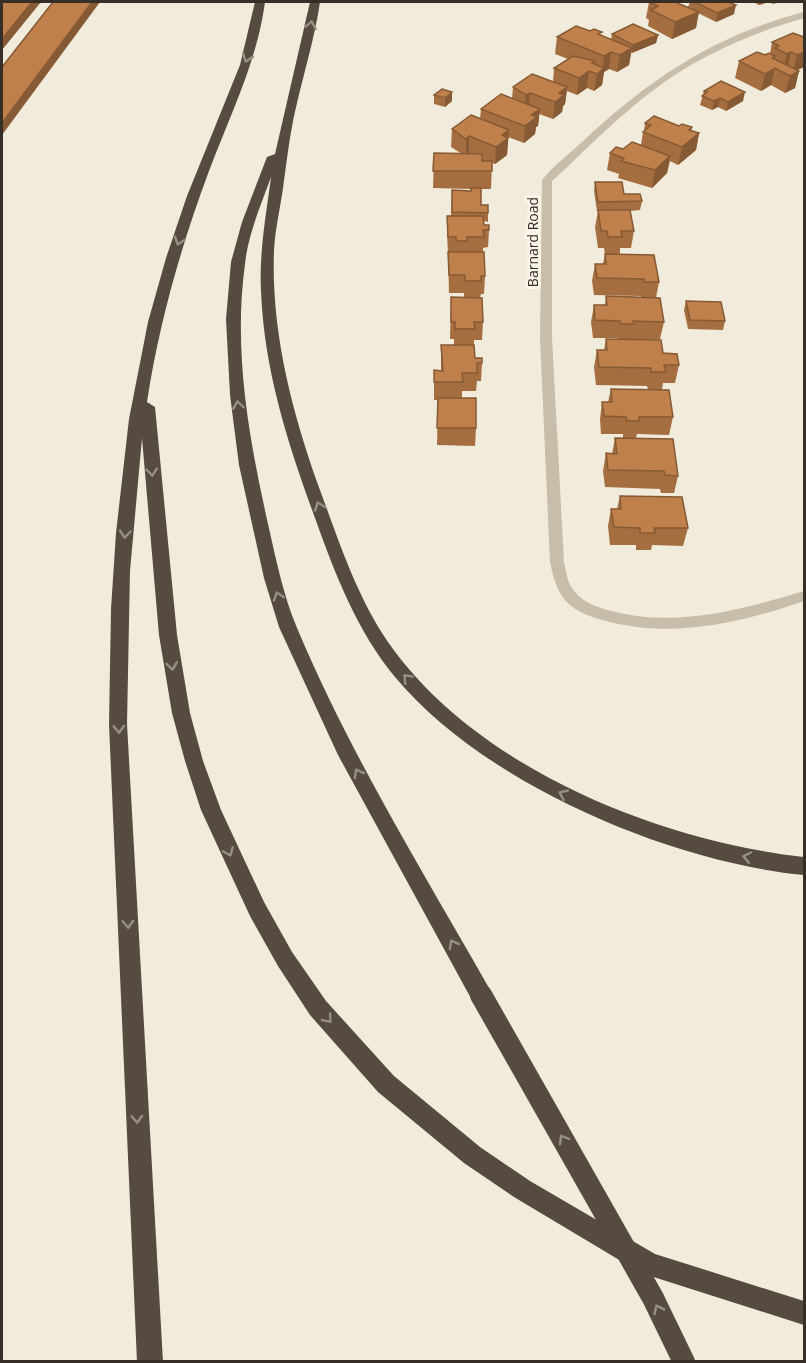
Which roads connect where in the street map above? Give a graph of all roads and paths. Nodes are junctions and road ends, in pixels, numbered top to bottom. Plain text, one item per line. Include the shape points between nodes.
1 (260, 2) edge
2 (315, 2) edge
3 (804, 15) edge
4 (286, 122) junction
5 (145, 372) junction
6 (804, 596) edge
7 (804, 866) edge
8 (804, 1312) edge
9 (150, 1362) edge
10 (684, 1362) edge

1 -> 5 highway via 250,52 173,257
4 -> 2 highway
3 - 6 street, Barnard Road via 758,30 673,72 547,180 546,338 557,562 561,581 571,597 582,606 624,622 668,623 714,620 767,610
7 -> 4 highway via 696,844 602,812 557,791 472,739 434,707 383,647 348,584 292,434 274,359 268,324 267,258
10 -> 4 highway, bridge via 653,1298 347,755 288,627 272,578 241,426 233,319 238,262 248,222
5 -> 8 highway via 164,598 173,674 184,723 233,861 256,909 318,1008 379,1076 418,1112 522,1189 650,1264
5 -> 9 highway via 123,553 118,726

